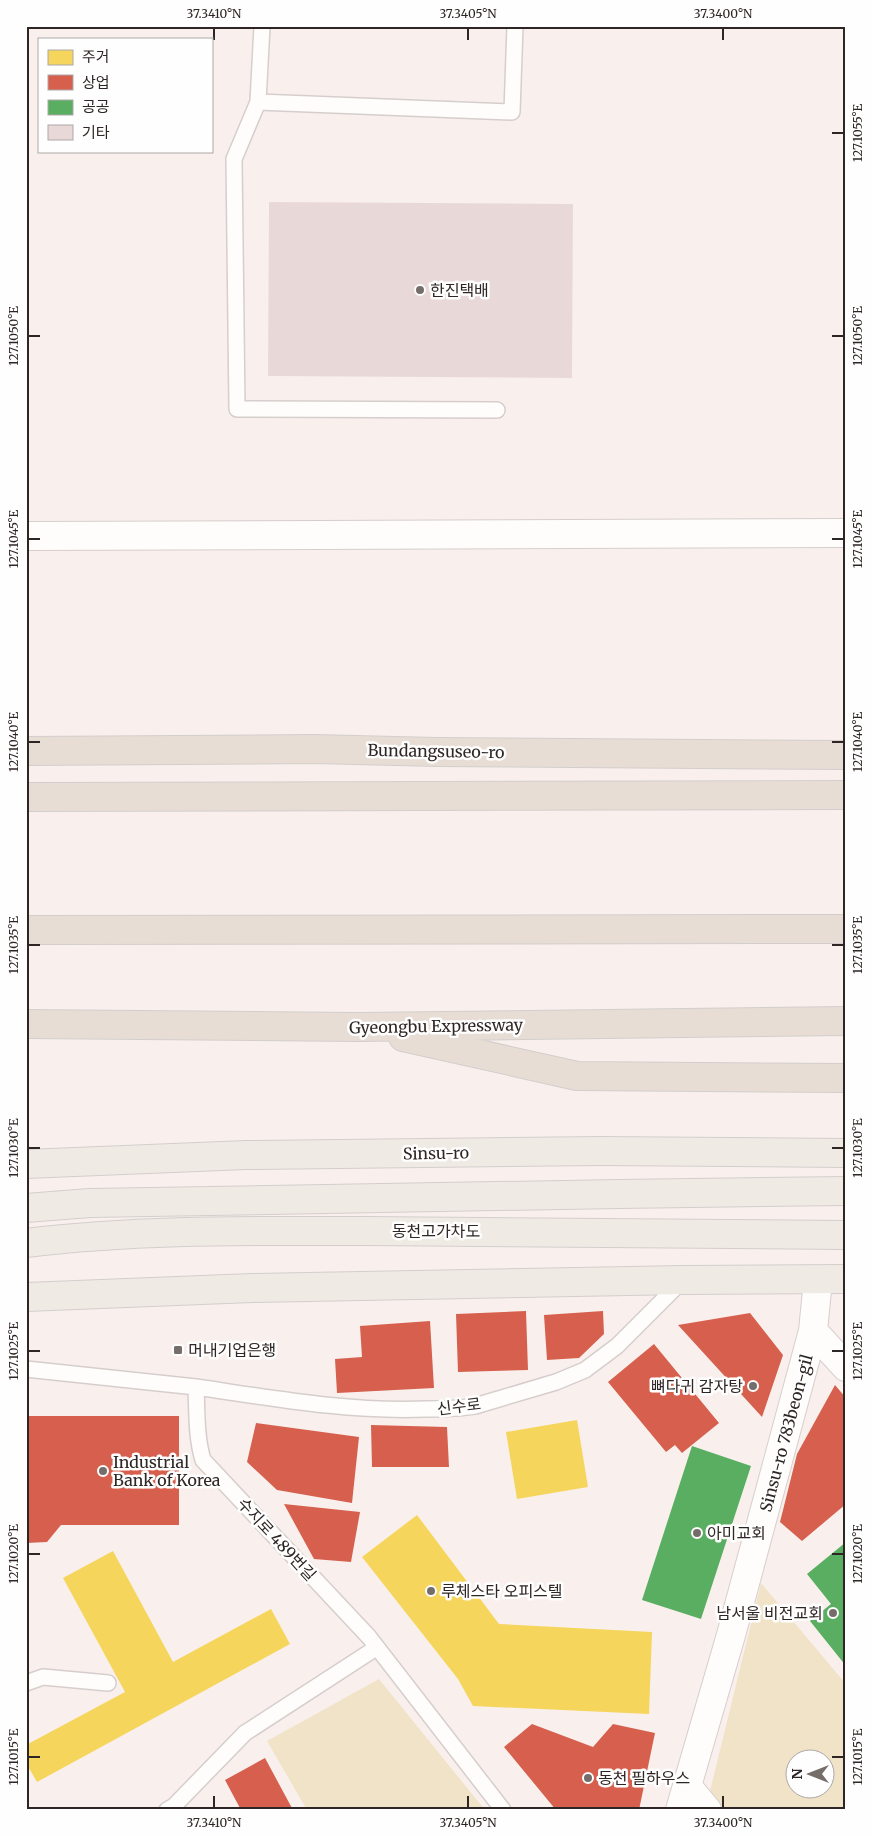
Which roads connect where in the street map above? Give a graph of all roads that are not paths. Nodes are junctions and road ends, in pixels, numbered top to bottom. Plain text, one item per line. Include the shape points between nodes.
1 (262, 26) edge
2 (516, 26) edge
3 (258, 102) junction
4 (497, 410) dead end
5 (846, 533) edge
6 (26, 536) edge
7 (26, 752) edge
8 (846, 755) edge
9 (846, 795) edge
10 (26, 797) edge
11 (846, 929) edge
12 (26, 930) edge
13 (846, 1021) edge
14 (26, 1024) edge
15 (358, 1027) junction
16 (846, 1078) edge
17 (846, 1153) edge
18 (26, 1164) edge
19 (846, 1191) edge
20 (26, 1208) edge
21 (846, 1235) edge
22 (26, 1243) edge
23 (846, 1279) edge
24 (683, 1280) junction
25 (818, 1280) junction
26 (26, 1297) edge
27 (813, 1331) junction
28 (846, 1367) edge
29 (26, 1369) edge
30 (196, 1387) junction
31 (376, 1648) junction
32 (26, 1683) edge
33 (108, 1683) dead end
34 (683, 1798) edge
35 (167, 1810) edge
36 (503, 1810) edge
37 (707, 1810) edge

1 - 3 lane
2 - 3 lane via 512,112
3 - 4 lane via 234,159 237,409
5 - 6 street
7 - 8 highway, Bundangsuseo-ro via 314,749
9 - 10 highway
11 - 12 highway
13 - 15 highway, Gyeongbu Expressway
14 - 15 highway, Gyeongbu Expressway
15 - 16 highway via 577,1076
17 - 18 main road, Sinsu-ro via 601,1151 246,1155
19 - 20 main road, 동천고가차도, bridge via 90,1203
21 - 22 main road, 동천고가차도 via 195,1230
23 - 25 main road
24 - 25 main road
24 - 26 main road via 252,1288
24 - 30 lane, 신수로 via 617,1346 585,1370 475,1406 397,1410 322,1406
25 - 27 street, Sinsu-ro 783beon-gil
27 - 28 street
27 - 34 street, Sinsu-ro 783beon-gil via 731,1635
29 - 30 lane
30 - 31 lane, 수지로 489번길 via 198,1433 204,1460
31 - 35 lane via 245,1733
31 - 36 lane, 수지로 489번길
32 - 33 lane via 43,1677
34 - 37 street, Sinsu-ro 783beon-gil

